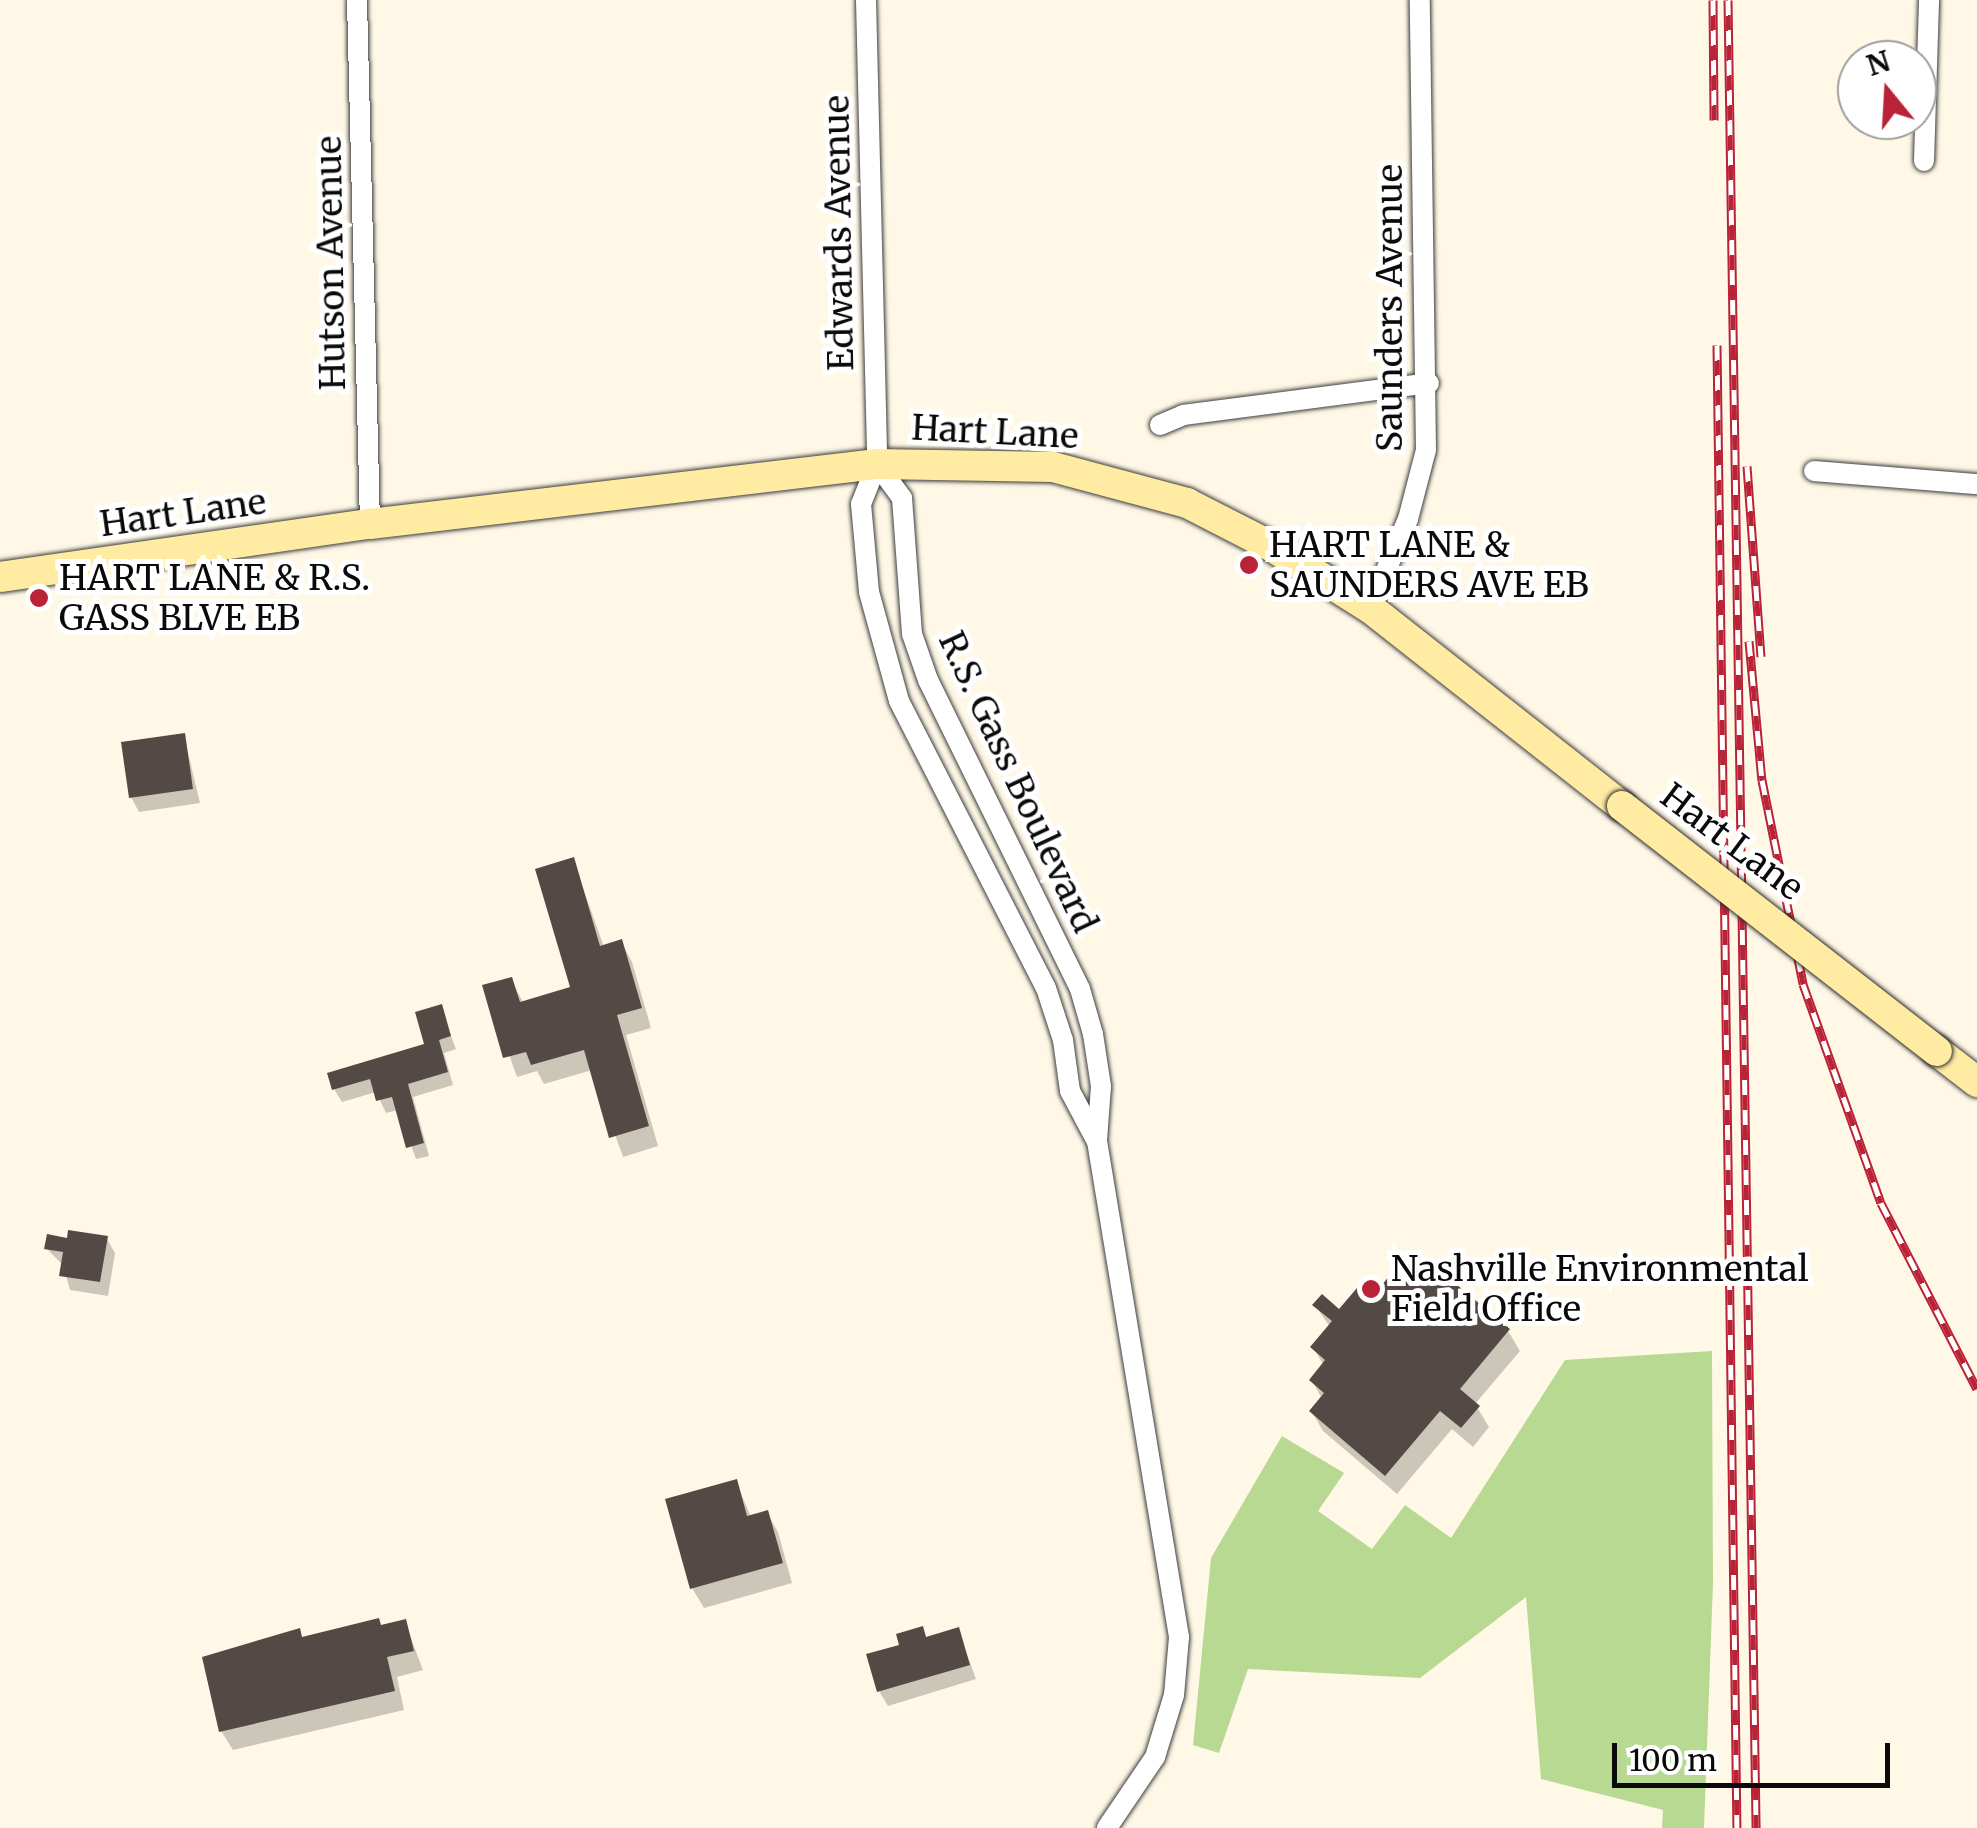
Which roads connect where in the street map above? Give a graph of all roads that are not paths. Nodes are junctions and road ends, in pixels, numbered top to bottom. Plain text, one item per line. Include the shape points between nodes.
1 (357, 0) edge
2 (866, 0) edge
3 (1420, 0) edge
4 (1929, 0) edge
5 (1924, 161) dead end
6 (1429, 383) junction
7 (1160, 425) dead end
8 (877, 464) junction
9 (1814, 472) dead end
10 (1977, 484) edge
11 (370, 524) junction
12 (0, 578) edge
13 (1370, 608) junction
14 (1977, 1082) edge
15 (1097, 1142) junction
16 (1107, 1828) edge

1 - 11 street, Hutson Avenue
2 - 8 street, Edwards Avenue
3 - 6 street, Saunders Avenue
4 - 5 street
6 - 7 street via 1183,414
6 - 13 street, Saunders Avenue via 1426,450 1408,519
8 - 11 main road, Hart Lane
8 - 13 main road, Hart Lane via 1053,467 1136,488 1187,503 1271,546
8 - 15 street, R.S. Gass Boulevard via 902,498 912,634 928,680 1080,989 1102,1086
8 - 15 street, R.S. Gass Boulevard via 862,504 880,644 920,747 1046,988 1070,1091
9 - 10 street
11 - 12 main road, Hart Lane
13 - 14 main road, Hart Lane, bridge
15 - 16 street, R.S. Gass Boulevard via 1179,1637 1174,1695 1155,1757

